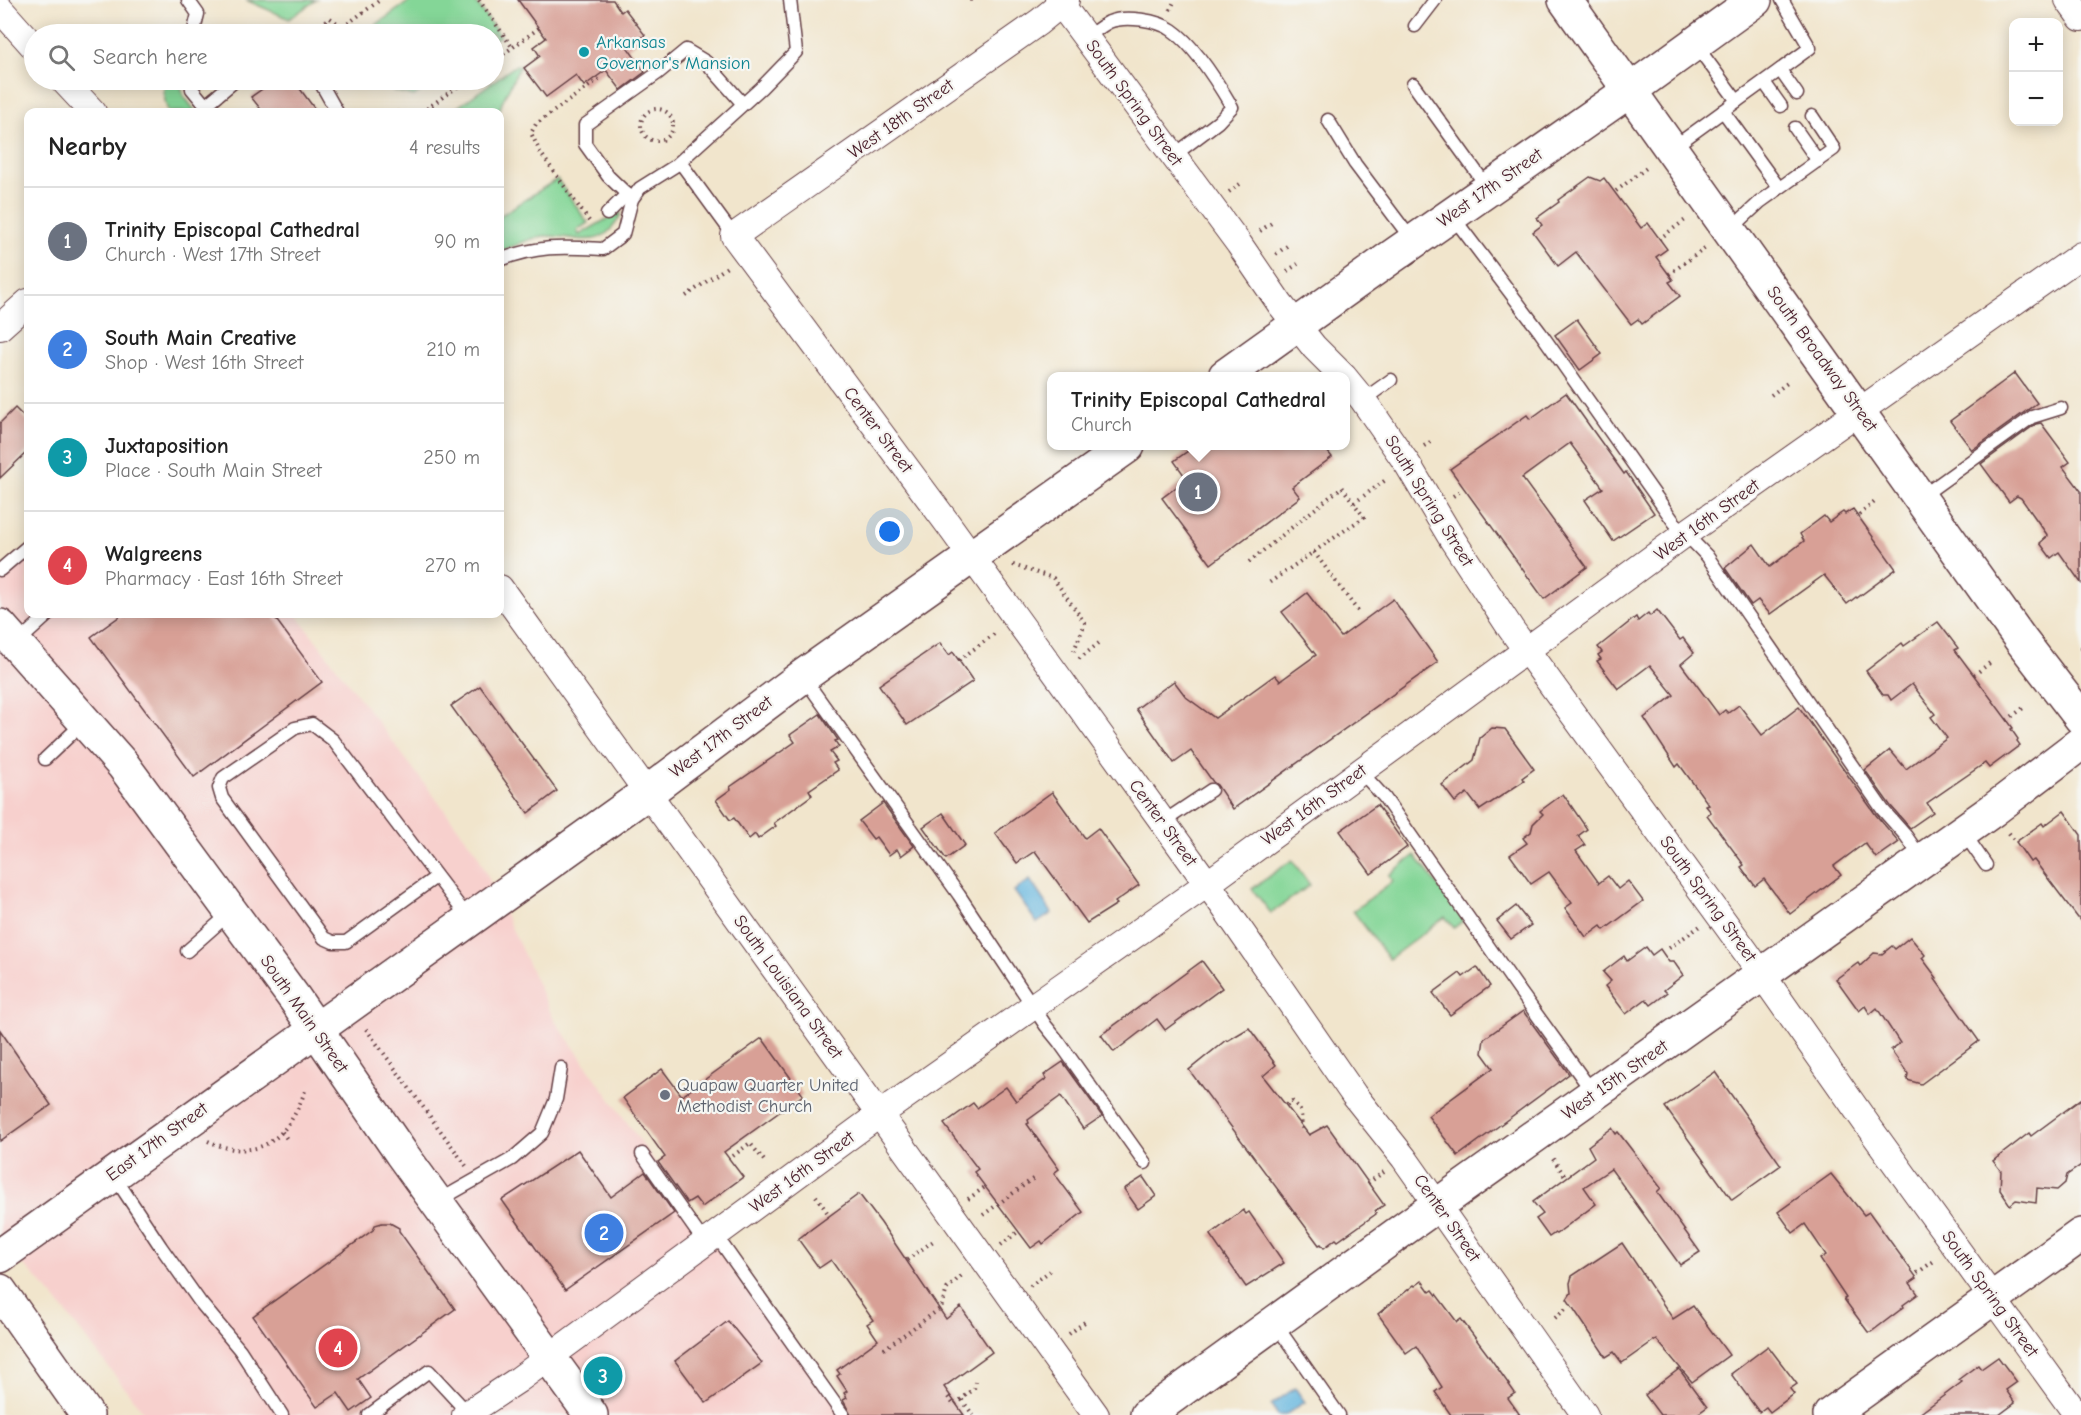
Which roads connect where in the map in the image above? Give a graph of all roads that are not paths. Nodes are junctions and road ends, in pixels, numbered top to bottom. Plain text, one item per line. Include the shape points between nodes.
1 (188, 0) edge
2 (790, 0) edge
3 (1435, 0) edge
4 (1565, 0) edge
5 (1755, 0) edge
6 (1782, 0) edge
7 (2068, 0) edge
8 (1062, 1) edge
9 (0, 9) edge
10 (2081, 18) edge
11 (196, 24) edge
12 (1415, 26) dead end
13 (24, 36) edge
14 (1086, 38) junction
15 (1695, 44) junction
16 (1780, 70) junction
17 (1764, 82) junction
18 (1413, 84) dead end
19 (72, 90) edge
20 (193, 90) edge
21 (227, 90) edge
22 (325, 90) edge
23 (1629, 91) junction
24 (1797, 94) dead end
25 (1737, 101) junction
26 (743, 104) junction
27 (1780, 106) dead end
28 (89, 108) edge
29 (208, 108) edge
30 (210, 108) edge
31 (335, 108) edge
32 (1723, 111) junction
33 (1812, 116) dead end
34 (1328, 120) dead end
35 (1795, 128) dead end
36 (1671, 149) junction
37 (1173, 156) junction
38 (1818, 160) junction
39 (680, 162) junction
40 (1779, 188) junction
41 (1489, 189) junction
42 (630, 197) junction
43 (607, 214) dead end
44 (1451, 215) junction
45 (1730, 231) junction
46 (1413, 241) junction
47 (741, 245) junction
48 (2081, 255) edge
49 (504, 258) edge
50 (24, 306) edge
51 (1298, 325) junction
52 (0, 327) edge
53 (1231, 372) edge
54 (1339, 372) edge
55 (1391, 380) dead end
56 (1350, 384) edge
57 (1363, 400) junction
58 (2061, 408) dead end
59 (1860, 412) junction
60 (1122, 450) edge
61 (1920, 498) junction
62 (1685, 534) junction
63 (24, 549) edge
64 (972, 558) junction
65 (0, 570) edge
66 (504, 594) edge
67 (41, 618) edge
68 (8, 635) edge
69 (1527, 651) junction
70 (802, 676) junction
71 (2081, 718) edge
72 (85, 722) junction
73 (2081, 743) edge
74 (45, 759) dead end
75 (1360, 771) junction
76 (1211, 790) dead end
77 (648, 792) junction
78 (1163, 822) junction
79 (1963, 831) junction
80 (1922, 860) junction
81 (1986, 865) dead end
82 (436, 877) junction
83 (1207, 884) junction
84 (230, 912) junction
85 (469, 920) junction
86 (188, 951) dead end
87 (1762, 975) junction
88 (1033, 1005) junction
89 (315, 1029) junction
90 (561, 1068) dead end
91 (1594, 1095) junction
92 (880, 1114) junction
93 (642, 1154) dead end
94 (1145, 1163) dead end
95 (113, 1174) junction
96 (437, 1202) junction
97 (1438, 1206) junction
98 (2081, 1235) edge
99 (710, 1238) junction
100 (0, 1256) edge
101 (0, 1291) edge
102 (1992, 1299) junction
103 (1274, 1322) junction
104 (548, 1357) junction
105 (467, 1414) edge
106 (87, 1415) edge
107 (282, 1415) edge
108 (369, 1415) edge
109 (591, 1415) edge
110 (843, 1415) edge
111 (1096, 1415) edge
112 (1147, 1415) edge
113 (1338, 1415) edge
114 (1586, 1415) edge
115 (1830, 1415) edge
116 (2077, 1415) edge

1 - 11 lane via 198,14
2 - 26 lane via 796,52
3 - 12 lane
4 - 23 main road, South Broadway Street
5 - 15 main road, West 17th Street
6 - 16 lane via 1810,48
7 - 10 street
8 - 14 street, South Spring Street
8 - 47 street, West 18th Street
9 - 13 street
14 - 37 street, South Spring Street
14 - 37 lane via 1110,22 1136,18 1171,29 1215,79 1232,106 1218,122
15 - 23 main road, West 17th Street
15 - 25 lane
16 - 17 lane
16 - 24 lane
17 - 25 lane
17 - 27 lane
18 - 41 lane
19 - 28 street
20 - 29 lane
21 - 30 lane
22 - 31 lane
23 - 36 main road, South Broadway Street
23 - 41 main road, West 17th Street
25 - 32 lane
26 - 39 lane
26 - 42 lane via 706,62 686,50 585,125 585,144 608,176
32 - 36 lane
32 - 40 lane
33 - 38 lane via 1834,149
34 - 46 lane via 1355,165
35 - 38 lane
36 - 45 main road, South Broadway Street
37 - 51 street, South Spring Street
38 - 40 lane
39 - 42 lane
39 - 47 lane
40 - 45 lane
41 - 44 main road, West 17th Street
42 - 43 lane
42 - 49 lane via 623,234 603,249 524,250
44 - 46 main road, West 17th Street
44 - 62 lane
45 - 59 main road, South Broadway Street
46 - 51 main road, West 17th Street
47 - 64 street, Center Street
48 - 59 street, West 16th Street
50 - 52 street
51 - 53 main road, West 17th Street
51 - 54 street, South Spring Street
55 - 57 lane
56 - 57 street, South Spring Street
57 - 69 street, South Spring Street
58 - 61 lane via 2032,417
59 - 61 main road, South Broadway Street
59 - 62 street, West 16th Street
60 - 64 main road, West 17th Street
61 - 71 main road, South Broadway Street
62 - 69 street, West 16th Street
62 - 80 lane via 1707,556
63 - 65 lane
64 - 70 main road, West 17th Street
64 - 78 street, Center Street
66 - 77 street, South Louisiana Street
67 - 68 lane
68 - 72 main road, South Main Street
69 - 75 street, West 16th Street
69 - 87 street, South Spring Street
70 - 77 main road, West 17th Street
70 - 88 lane
72 - 74 lane
72 - 84 main road, South Main Street via 123,765
73 - 79 main road, West 15th Street
75 - 83 street, West 16th Street
75 - 91 lane via 1384,797
76 - 78 lane
77 - 85 main road, West 17th Street
77 - 92 street, South Louisiana Street
78 - 83 street, Center Street
79 - 80 main road, West 15th Street
79 - 81 lane
80 - 87 main road, West 15th Street
82 - 82 lane via 333,740 312,724 295,728 223,778 219,788 222,798 324,938 346,942
82 - 85 lane
83 - 88 street, West 16th Street
83 - 97 street, Center Street via 1354,1095
84 - 86 lane
84 - 89 main road, South Main Street
85 - 89 main road, West 17th Street
87 - 91 main road, West 15th Street
87 - 102 street, South Spring Street
88 - 92 street, West 16th Street
88 - 94 lane
89 - 95 main road, East 17th Street
89 - 96 main road, South Main Street
90 - 96 lane via 556,1099 542,1133 512,1159
91 - 97 main road, West 15th Street
92 - 99 street, West 16th Street
92 - 111 street, South Louisiana Street
93 - 99 lane
95 - 100 main road, East 17th Street
95 - 107 lane
96 - 104 main road, South Main Street
97 - 103 main road, West 15th Street
97 - 114 street, Center Street
98 - 102 main road
99 - 104 street, West 16th Street
99 - 110 lane
101 - 106 main road
102 - 115 main road
102 - 116 street, South Spring Street
103 - 112 main road, West 15th Street
103 - 113 lane
104 - 105 street, West 16th Street
104 - 109 main road, South Main Street
105 - 108 lane via 429,1371

